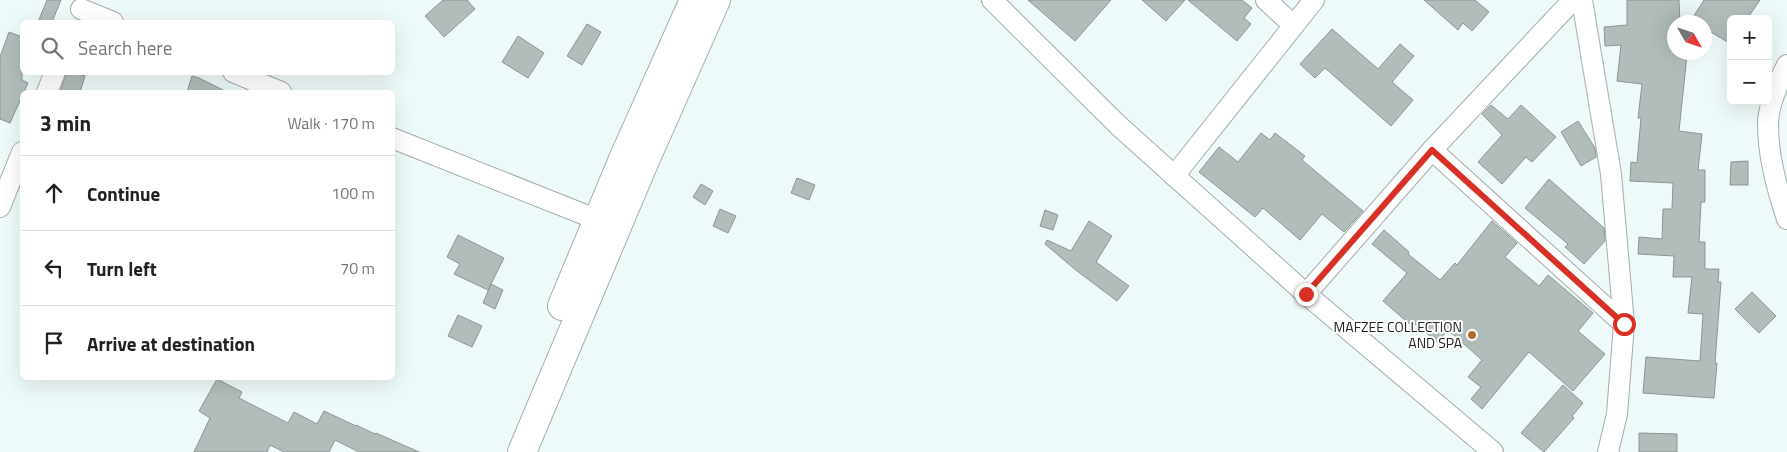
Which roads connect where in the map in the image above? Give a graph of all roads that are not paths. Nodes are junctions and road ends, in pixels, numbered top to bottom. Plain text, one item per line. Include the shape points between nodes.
1 (694, 0) edge
2 (716, 0) edge
3 (1266, 0) edge
4 (1314, 0) edge
5 (1573, 0) edge
6 (1582, 0) edge
7 (994, 1) edge
8 (80, 11) edge
9 (107, 20) edge
10 (1293, 25) junction
11 (1787, 65) edge
12 (54, 75) edge
13 (240, 75) edge
14 (48, 90) edge
15 (276, 90) edge
16 (395, 139) edge
17 (1432, 150) junction
18 (20, 157) edge
19 (1174, 176) junction
20 (0, 207) edge
21 (1787, 219) edge
22 (598, 220) junction
23 (1306, 294) junction
24 (1624, 324) junction
25 (503, 452) edge
26 (522, 452) edge
27 (1493, 452) edge
28 (1608, 452) edge

1 - 22 highway
2 - 26 highway
3 - 10 street
4 - 10 street
5 - 17 street
6 - 24 street via 1611,174
7 - 19 street
8 - 9 street
10 - 19 street
11 - 21 street via 1777,85 1768,122 1773,176
12 - 14 street
13 - 15 street
16 - 22 street
17 - 23 street
17 - 24 street
18 - 20 street
19 - 23 street
22 - 25 highway
23 - 27 street
24 - 28 street via 1617,414

